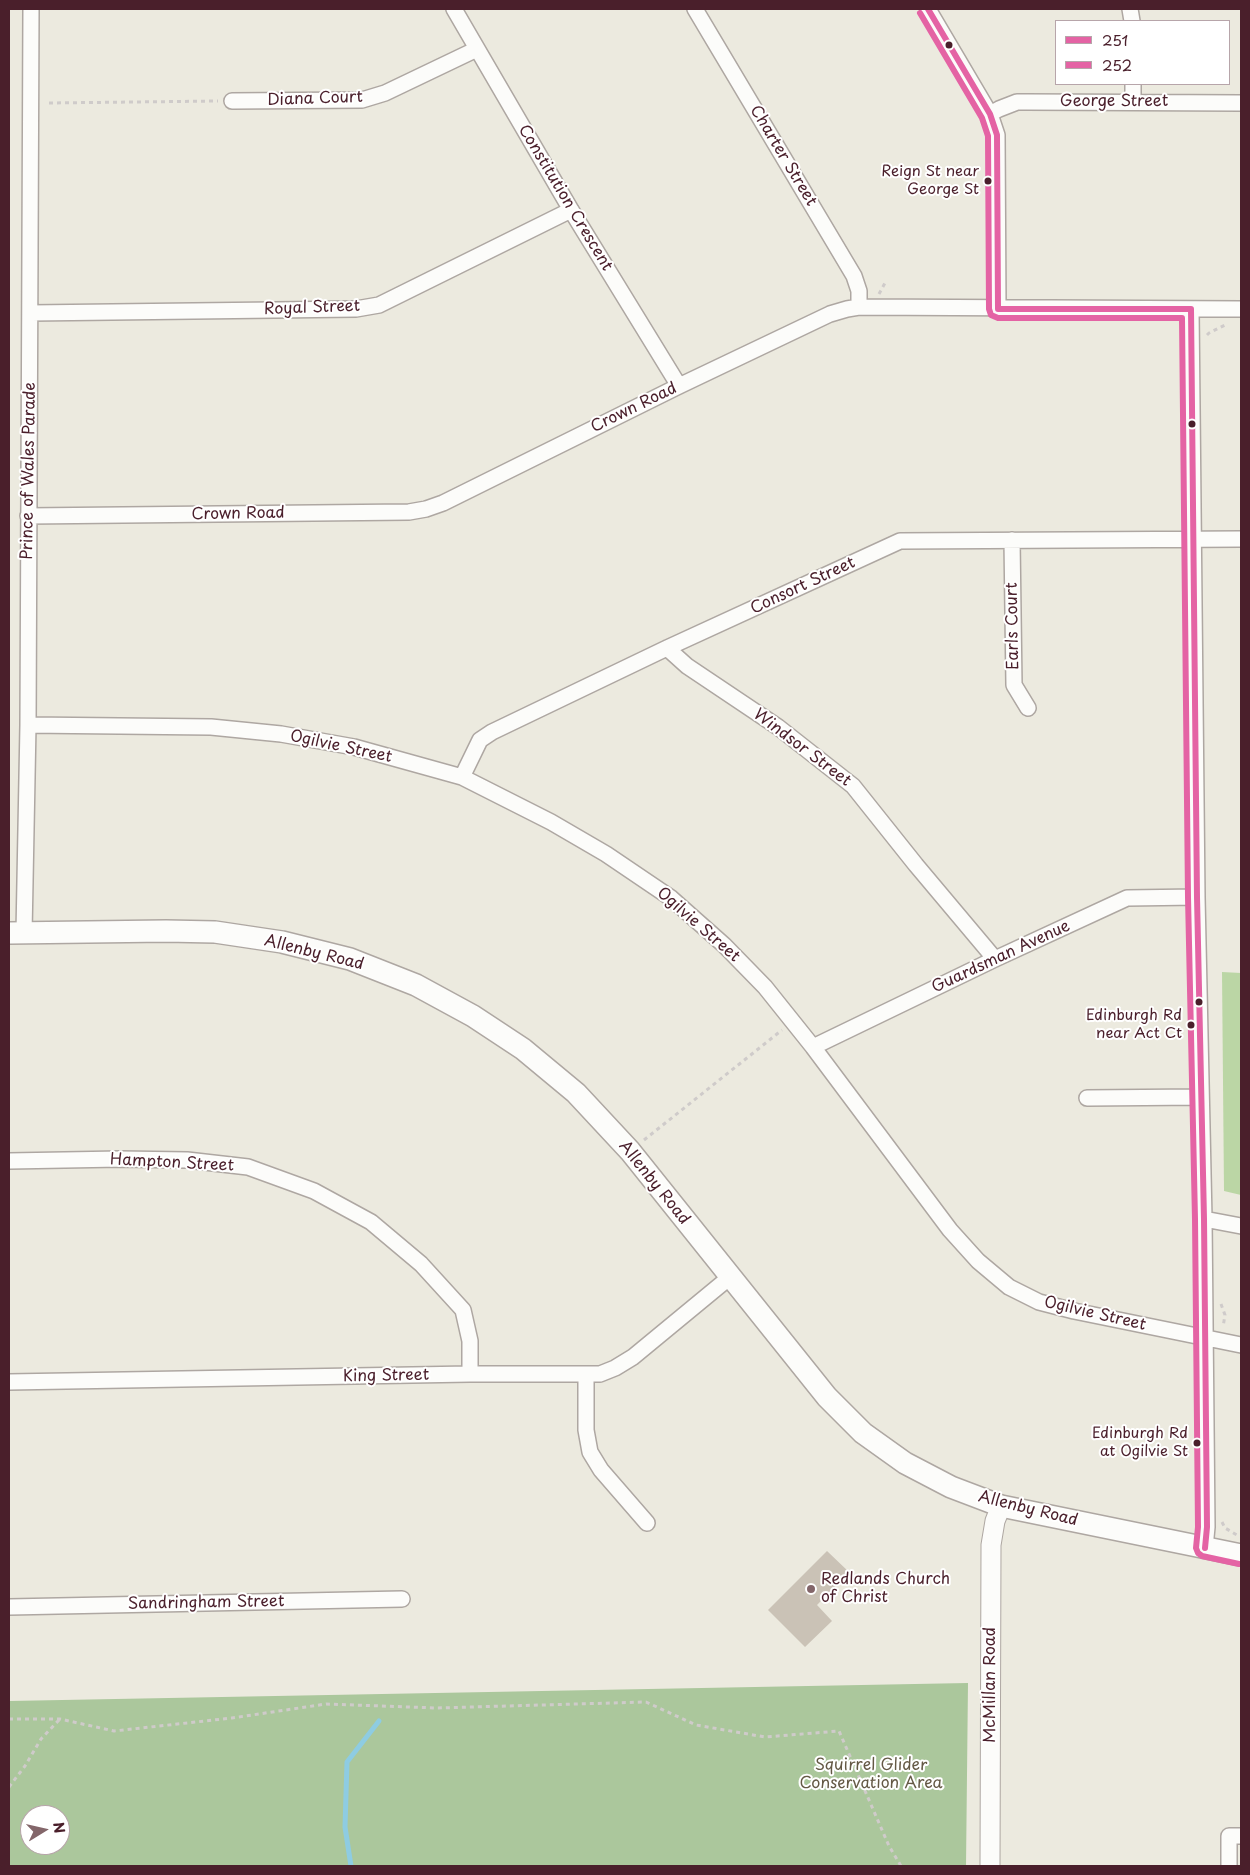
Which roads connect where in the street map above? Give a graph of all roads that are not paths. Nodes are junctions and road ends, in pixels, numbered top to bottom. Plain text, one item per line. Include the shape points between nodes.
1 (31, 9) edge
2 (454, 9) edge
3 (695, 9) edge
4 (928, 9) edge
5 (477, 49) junction
6 (1133, 85) edge
7 (232, 101) road end
8 (1133, 102) junction
9 (1241, 103) edge
10 (990, 114) junction
11 (571, 210) junction
12 (859, 307) junction
13 (998, 308) junction
14 (1191, 309) junction
15 (1241, 309) edge
16 (31, 313) junction
17 (679, 386) junction
18 (28, 516) junction
19 (1193, 539) junction
20 (1241, 539) edge
21 (1012, 540) junction
22 (668, 648) junction
23 (1028, 708) dead end
24 (28, 725) junction
25 (462, 777) junction
26 (1197, 897) junction
27 (17, 933) edge
28 (995, 959) junction
29 (813, 1047) junction
30 (1200, 1097) junction
31 (1087, 1098) dead end
32 (9, 1161) edge
33 (1204, 1218) junction
34 (1241, 1226) edge
35 (730, 1278) junction
36 (1205, 1338) junction
37 (1241, 1345) edge
38 (470, 1374) junction
39 (586, 1375) junction
40 (9, 1382) edge
41 (1002, 1506) junction
42 (647, 1523) dead end
43 (1205, 1548) junction
44 (1241, 1555) edge
45 (402, 1599) dead end
46 (9, 1607) edge
47 (1235, 1836) edge
48 (990, 1866) edge
49 (1229, 1866) edge

1 - 16 street, Prince of Wales Parade
2 - 5 street, Constitution Crescent
3 - 12 street, Charter Street via 854,276 859,291
4 - 10 street
5 - 7 street, Diana Court via 386,93 362,100
5 - 11 street, Constitution Crescent
6 - 8 street
8 - 9 street, George Street
8 - 10 street, George Street via 1017,102
10 - 13 street via 998,135
11 - 16 street, Royal Street via 379,304 356,309
11 - 17 street, Constitution Crescent
12 - 13 street, Crown Road
12 - 17 street, Crown Road via 830,314
13 - 14 street, Crown Road
14 - 15 street, Crown Road
14 - 19 street
16 - 18 street, Prince of Wales Parade
17 - 18 street, Crown Road via 426,509 409,512
18 - 24 street, Prince of Wales Parade
19 - 20 street, Consort Street
19 - 21 street, Consort Street
19 - 26 street
21 - 22 street, Consort Street via 900,541
21 - 23 street, Earls Court via 1014,685
22 - 25 street, Consort Street via 492,732 480,740
22 - 28 street, Windsor Street via 687,666 778,728 853,786
24 - 25 street, Ogilvie Street via 211,727 282,734 354,747
24 - 27 street, Prince of Wales Parade
25 - 29 street, Ogilvie Street via 551,822 671,898 765,987
26 - 28 street, Guardsman Avenue via 1127,898
26 - 30 street
27 - 35 main road, Allenby Road via 215,932 282,942 350,959 416,985 524,1049 576,1093 630,1151
28 - 29 street, Guardsman Avenue
29 - 36 street, Ogilvie Street via 950,1230 978,1261 1009,1286 1040,1302
30 - 31 street
30 - 33 street
32 - 38 street, Hampton Street via 187,1160 248,1167 314,1191 371,1222 422,1264 463,1310 470,1341
33 - 34 street
33 - 36 street
35 - 39 street, King Street via 632,1357 600,1374
35 - 41 main road, Allenby Road via 827,1398 863,1433 905,1464 951,1487
36 - 37 street, Ogilvie Street
36 - 43 street
38 - 39 street, King Street
38 - 40 street, King Street
39 - 42 street via 586,1430 590,1452 610,1482
41 - 43 main road, Allenby Road
41 - 48 street, McMillan Road via 991,1545
43 - 44 main road, Allenby Road
45 - 46 street, Sandringham Street
47 - 49 street

